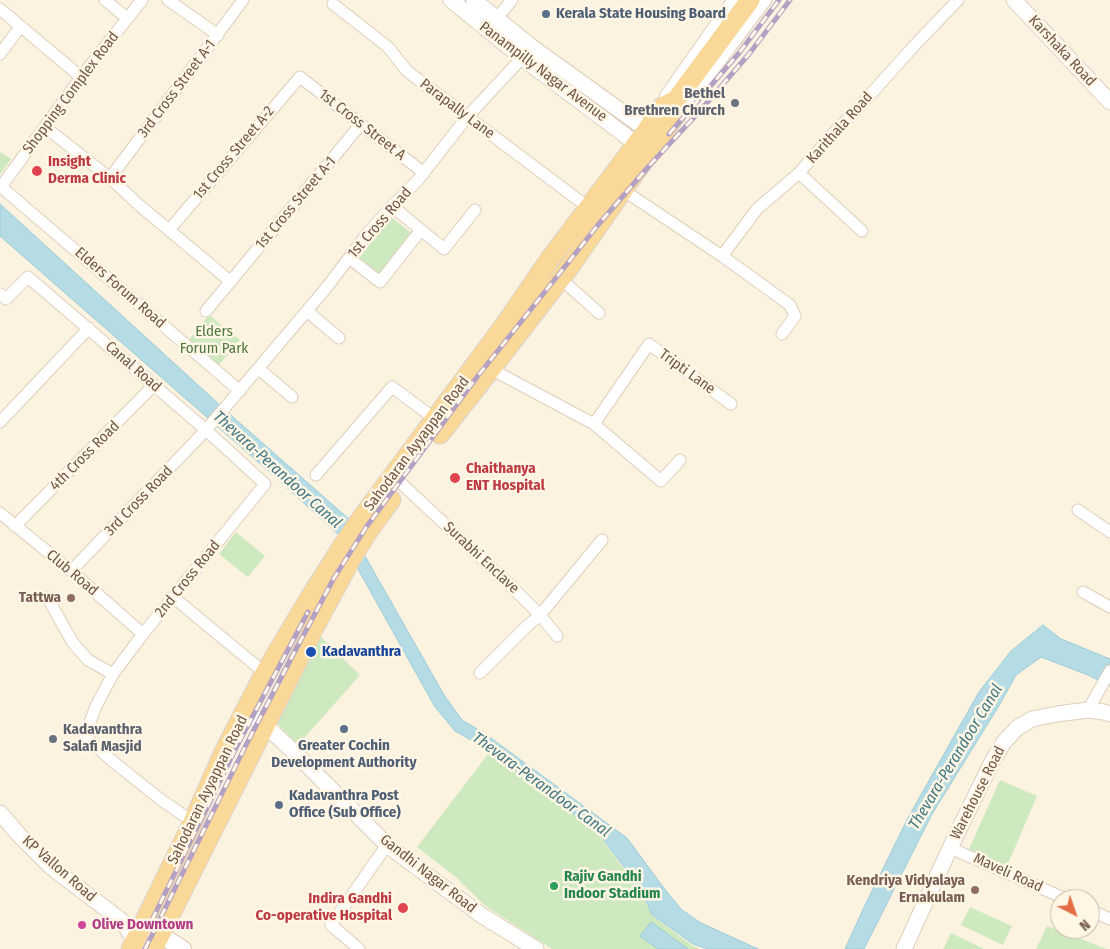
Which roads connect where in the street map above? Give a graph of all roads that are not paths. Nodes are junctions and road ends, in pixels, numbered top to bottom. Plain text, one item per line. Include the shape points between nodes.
1 (105, 0) edge
2 (142, 0) edge
3 (168, 0) edge
4 (243, 0) edge
5 (451, 0) edge
6 (474, 0) edge
7 (733, 0) edge
8 (750, 0) edge
9 (766, 0) edge
10 (958, 0) edge
11 (1014, 0) edge
12 (509, 1) edge
13 (333, 4) dead end
14 (0, 9) edge
15 (127, 18) junction
16 (491, 24) junction
17 (20, 27) junction
18 (218, 35) junction
19 (527, 53) junction
20 (0, 54) edge
21 (81, 77) junction
22 (300, 77) joint
23 (1110, 102) edge
24 (671, 108) junction
25 (467, 117) junction
26 (361, 124) junction
27 (45, 127) junction
28 (643, 143) junction
29 (424, 173) junction
30 (799, 173) junction
31 (110, 178) junction
32 (1, 186) edge
33 (623, 190) junction
34 (392, 206) junction
35 (589, 208) junction
36 (475, 210) dead end
37 (169, 230) junction
38 (421, 230) junction
39 (862, 231) dead end
40 (722, 256) junction
41 (349, 258) junction
42 (550, 259) junction
43 (564, 274) junction
44 (231, 282) junction
45 (2, 299) edge
46 (206, 311) dead end
47 (307, 311) junction
48 (599, 313) dead end
49 (89, 328) junction
50 (782, 334) dead end
51 (339, 338) dead end
52 (259, 369) junction
53 (491, 369) junction
54 (154, 385) junction
55 (240, 390) junction
56 (292, 397) dead end
57 (731, 404) dead end
58 (435, 419) junction
59 (0, 422) edge
60 (594, 424) junction
61 (206, 430) junction
62 (680, 460) dead end
63 (316, 476) dead end
64 (265, 484) joint
65 (402, 484) junction
66 (1078, 510) dead end
67 (0, 513) edge
68 (15, 526) junction
69 (363, 527) junction
70 (1110, 532) edge
71 (602, 540) dead end
72 (346, 553) junction
73 (71, 571) junction
74 (1083, 592) dead end
75 (47, 597) dead end
76 (173, 597) junction
77 (1110, 607) edge
78 (540, 615) junction
79 (143, 634) junction
80 (557, 636) dead end
81 (1110, 671) edge
82 (265, 673) junction
83 (480, 673) dead end
84 (112, 674) junction
85 (1088, 710) junction
86 (245, 711) junction
87 (1110, 714) edge
88 (265, 725) junction
89 (0, 812) edge
90 (193, 822) junction
91 (387, 845) junction
92 (950, 848) junction
93 (1050, 892) edge
94 (145, 941) edge
95 (183, 949) edge
96 (359, 949) edge
97 (536, 949) edge
98 (904, 949) edge

1 - 15 street
2 - 15 street, Shopping Complex Road
3 - 18 street
4 - 18 street, 3rd Cross Street A-1
5 - 16 street, Panampilly Nagar Avenue
6 - 16 street, Panampilly Nagar Avenue
7 - 24 street via 666,95
8 - 24 main road, Sahodaran Ayyappan Road
9 - 24 street via 686,106
10 - 30 street, Karithala Road
11 - 23 street, Karshaka Road
12 - 16 street
13 - 25 street, Parapally Lane via 388,47 407,71
14 - 17 street
15 - 21 street, Shopping Complex Road
16 - 19 street, Panampilly Nagar Avenue
17 - 20 street
17 - 21 street
18 - 31 street, 3rd Cross Street A-1
19 - 25 street, 1st Cross Road
19 - 28 street, Panampilly Nagar Avenue via 622,133
21 - 27 street, Shopping Complex Road
22 - 26 street, 1st Cross Street A
22 - 37 street, 1st Cross Street A-2
24 - 28 main road, Sahodaran Ayyappan Road
24 - 28 main road, Sahodaran Ayyappan Road
25 - 29 street, 1st Cross Road
25 - 35 street, Parapally Lane
26 - 29 street, 1st Cross Street A
26 - 44 street, 1st Cross Street A-1
27 - 31 street
27 - 32 street, Shopping Complex Road
28 - 33 main road, Sahodaran Ayyappan Road
28 - 35 main road, Sahodaran Ayyappan Road
29 - 34 street, 1st Cross Road
30 - 39 street
30 - 40 street, Karithala Road via 757,209
31 - 37 street
32 - 55 street, Elders Forum Road
33 - 40 street
33 - 43 main road, Sahodaran Ayyappan Road
34 - 38 street
34 - 41 street, 1st Cross Road
35 - 42 main road, Sahodaran Ayyappan Road
36 - 38 street via 444,249
37 - 44 street
38 - 41 street via 380,282
40 - 50 street via 790,306 795,316
41 - 47 street, 1st Cross Road
42 - 43 main road
42 - 58 main road, Sahodaran Ayyappan Road
43 - 48 street
43 - 53 main road, Sahodaran Ayyappan Road
44 - 46 street, 1st Cross Street A-1
45 - 49 street, Canal Road via 28,277
47 - 51 street
47 - 52 street, 1st Cross Road
49 - 54 street, Canal Road
49 - 59 street
52 - 55 street, 1st Cross Road
52 - 56 street
53 - 60 street
53 - 65 main road, Sahodaran Ayyappan Road
54 - 61 street, Canal Road
54 - 68 street, 4th Cross Road
55 - 61 street, 3rd Cross Road
57 - 60 street, Tripti Lane via 649,344
58 - 63 street via 392,387
58 - 69 main road, Sahodaran Ayyappan Road
60 - 62 street via 661,481
61 - 64 street, Canal Road
61 - 73 street, 3rd Cross Road
64 - 76 street, 2nd Cross Road
65 - 69 main road, Sahodaran Ayyappan Road
65 - 78 street, Surabhi Enclave
66 - 70 street
67 - 68 street, Club Road
68 - 73 street, Club Road
69 - 72 main road, Sahodaran Ayyappan Road
71 - 78 street
72 - 82 main road, Sahodaran Ayyappan Road via 308,600
72 - 88 main road, Sahodaran Ayyappan Road via 316,624
73 - 79 street, Club Road
74 - 77 street
75 - 84 street via 73,643 88,660
76 - 79 street, 2nd Cross Road
76 - 82 street
78 - 80 street, Surabhi Enclave
78 - 83 street
79 - 84 street, 2nd Cross Road
81 - 85 street
82 - 86 main road, Sahodaran Ayyappan Road
84 - 90 street, 2nd Cross Road via 85,736 160,799
85 - 87 street, Warehouse Road
85 - 92 street, Warehouse Road via 1032,719 1017,728 992,762
86 - 88 street, Gandhi Nagar Road
86 - 90 main road, Sahodaran Ayyappan Road
88 - 91 street, Gandhi Nagar Road
88 - 94 main road, Sahodaran Ayyappan Road
89 - 94 street, KP Vallon Road via 51,867
90 - 94 main road, Sahodaran Ayyappan Road
91 - 96 street via 331,926
91 - 97 street, Gandhi Nagar Road via 481,916
92 - 93 street, Maveli Road
92 - 98 street, Warehouse Road
94 - 95 main road

